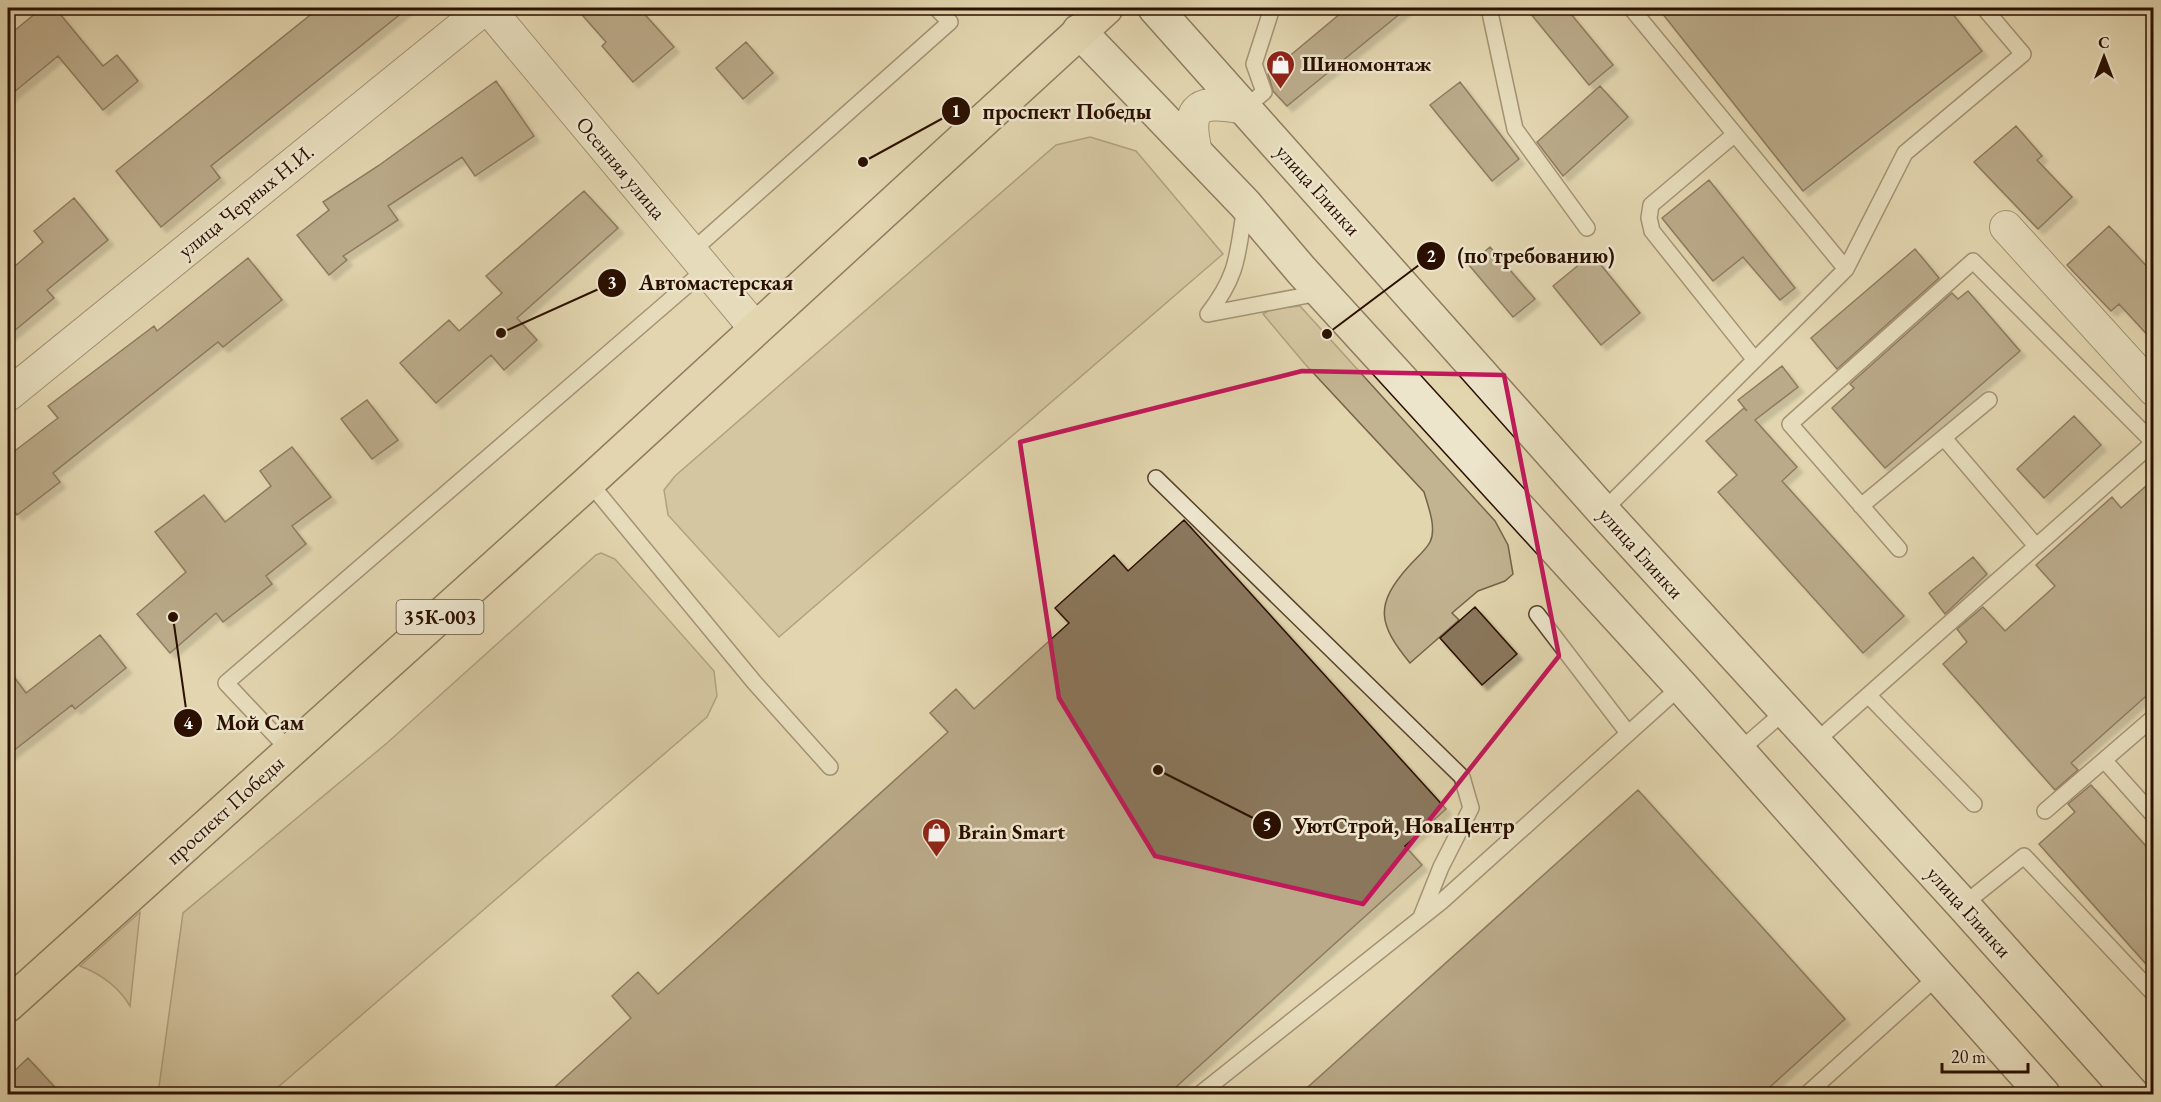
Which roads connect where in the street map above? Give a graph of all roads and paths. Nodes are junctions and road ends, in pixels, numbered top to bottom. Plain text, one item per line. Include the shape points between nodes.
1 (486, 8) edge
2 (936, 8) edge
3 (1106, 8) edge
4 (1155, 8) edge
5 (1272, 8) edge
6 (1489, 8) edge
7 (1631, 8) edge
8 (1984, 8) edge
9 (1079, 31) junction
10 (1245, 108) junction
11 (1735, 134) junction
12 (1196, 152) junction
13 (1245, 204) junction
14 (2006, 227) dead end
15 (1587, 228) dead end
16 (698, 261) junction
17 (1846, 269) junction
18 (1335, 305) junction
19 (755, 328) junction
20 (1755, 360) junction
21 (2154, 390) edge
22 (8, 395) edge
23 (1989, 400) dead end
24 (1944, 438) junction
25 (2153, 443) edge
26 (1156, 478) dead end
27 (590, 483) junction
28 (1861, 506) junction
29 (1603, 511) junction
30 (2036, 546) junction
31 (1899, 549) dead end
32 (1538, 614) dead end
33 (1681, 686) junction
34 (1869, 696) junction
35 (1785, 711) junction
36 (2154, 717) edge
37 (1628, 733) junction
38 (1814, 743) junction
39 (290, 751) junction
40 (1739, 751) junction
41 (2104, 760) junction
42 (830, 767) dead end
43 (1974, 804) dead end
44 (2044, 810) dead end
45 (2154, 816) edge
46 (1963, 905) junction
47 (1420, 919) junction
48 (1938, 976) junction
49 (2154, 994) edge
50 (8, 1005) edge
51 (1200, 1095) edge
52 (1807, 1095) edge
53 (2043, 1095) edge
54 (2132, 1095) edge

1 - 16 street, Осенняя улица
1 - 22 street, улица Черных Н.И.
2 - 16 lane via 950,22
3 - 9 main road, проспект Победы / 35К-003
4 - 10 main road, улица Глинки
5 - 10 lane via 1254,64 1264,92
6 - 15 lane via 1515,129
7 - 11 lane
8 - 17 lane via 2023,54 1905,153
9 - 12 main road
9 - 19 main road, проспект Победы / 35К-003
10 - 12 street via 1202,105 1191,128
10 - 29 main road, улица Глинки
11 - 17 lane
11 - 20 lane via 1651,205 1649,218 1652,231
12 - 13 main road
13 - 18 main road
13 - 18 lane via 1233,272 1227,289 1208,314 1319,293
14 - 21 street
16 - 19 street, Осенняя улица
16 - 39 lane via 226,683
17 - 20 lane
18 - 33 main road
19 - 27 main road, проспект Победы / 35К-003
20 - 29 lane
23 - 24 lane
24 - 28 lane
24 - 30 lane
25 - 28 lane via 1973,261 1790,424
25 - 30 lane
26 - 47 lane via 1462,777 1471,808
27 - 39 main road, проспект Победы / 35К-003
27 - 42 lane via 754,682
28 - 31 lane
29 - 35 main road, улица Глинки
30 - 34 lane
32 - 37 lane
33 - 37 lane
33 - 40 main road
34 - 38 lane
34 - 43 lane
35 - 38 main road, улица Глинки
35 - 40 lane
36 - 41 lane
37 - 47 lane
38 - 46 main road, улица Глинки
39 - 50 main road, проспект Победы / 35К-003
40 - 48 main road
41 - 44 lane
41 - 45 lane
46 - 49 lane via 2024,856
46 - 54 main road, улица Глинки
47 - 51 lane
48 - 52 lane
48 - 53 main road

